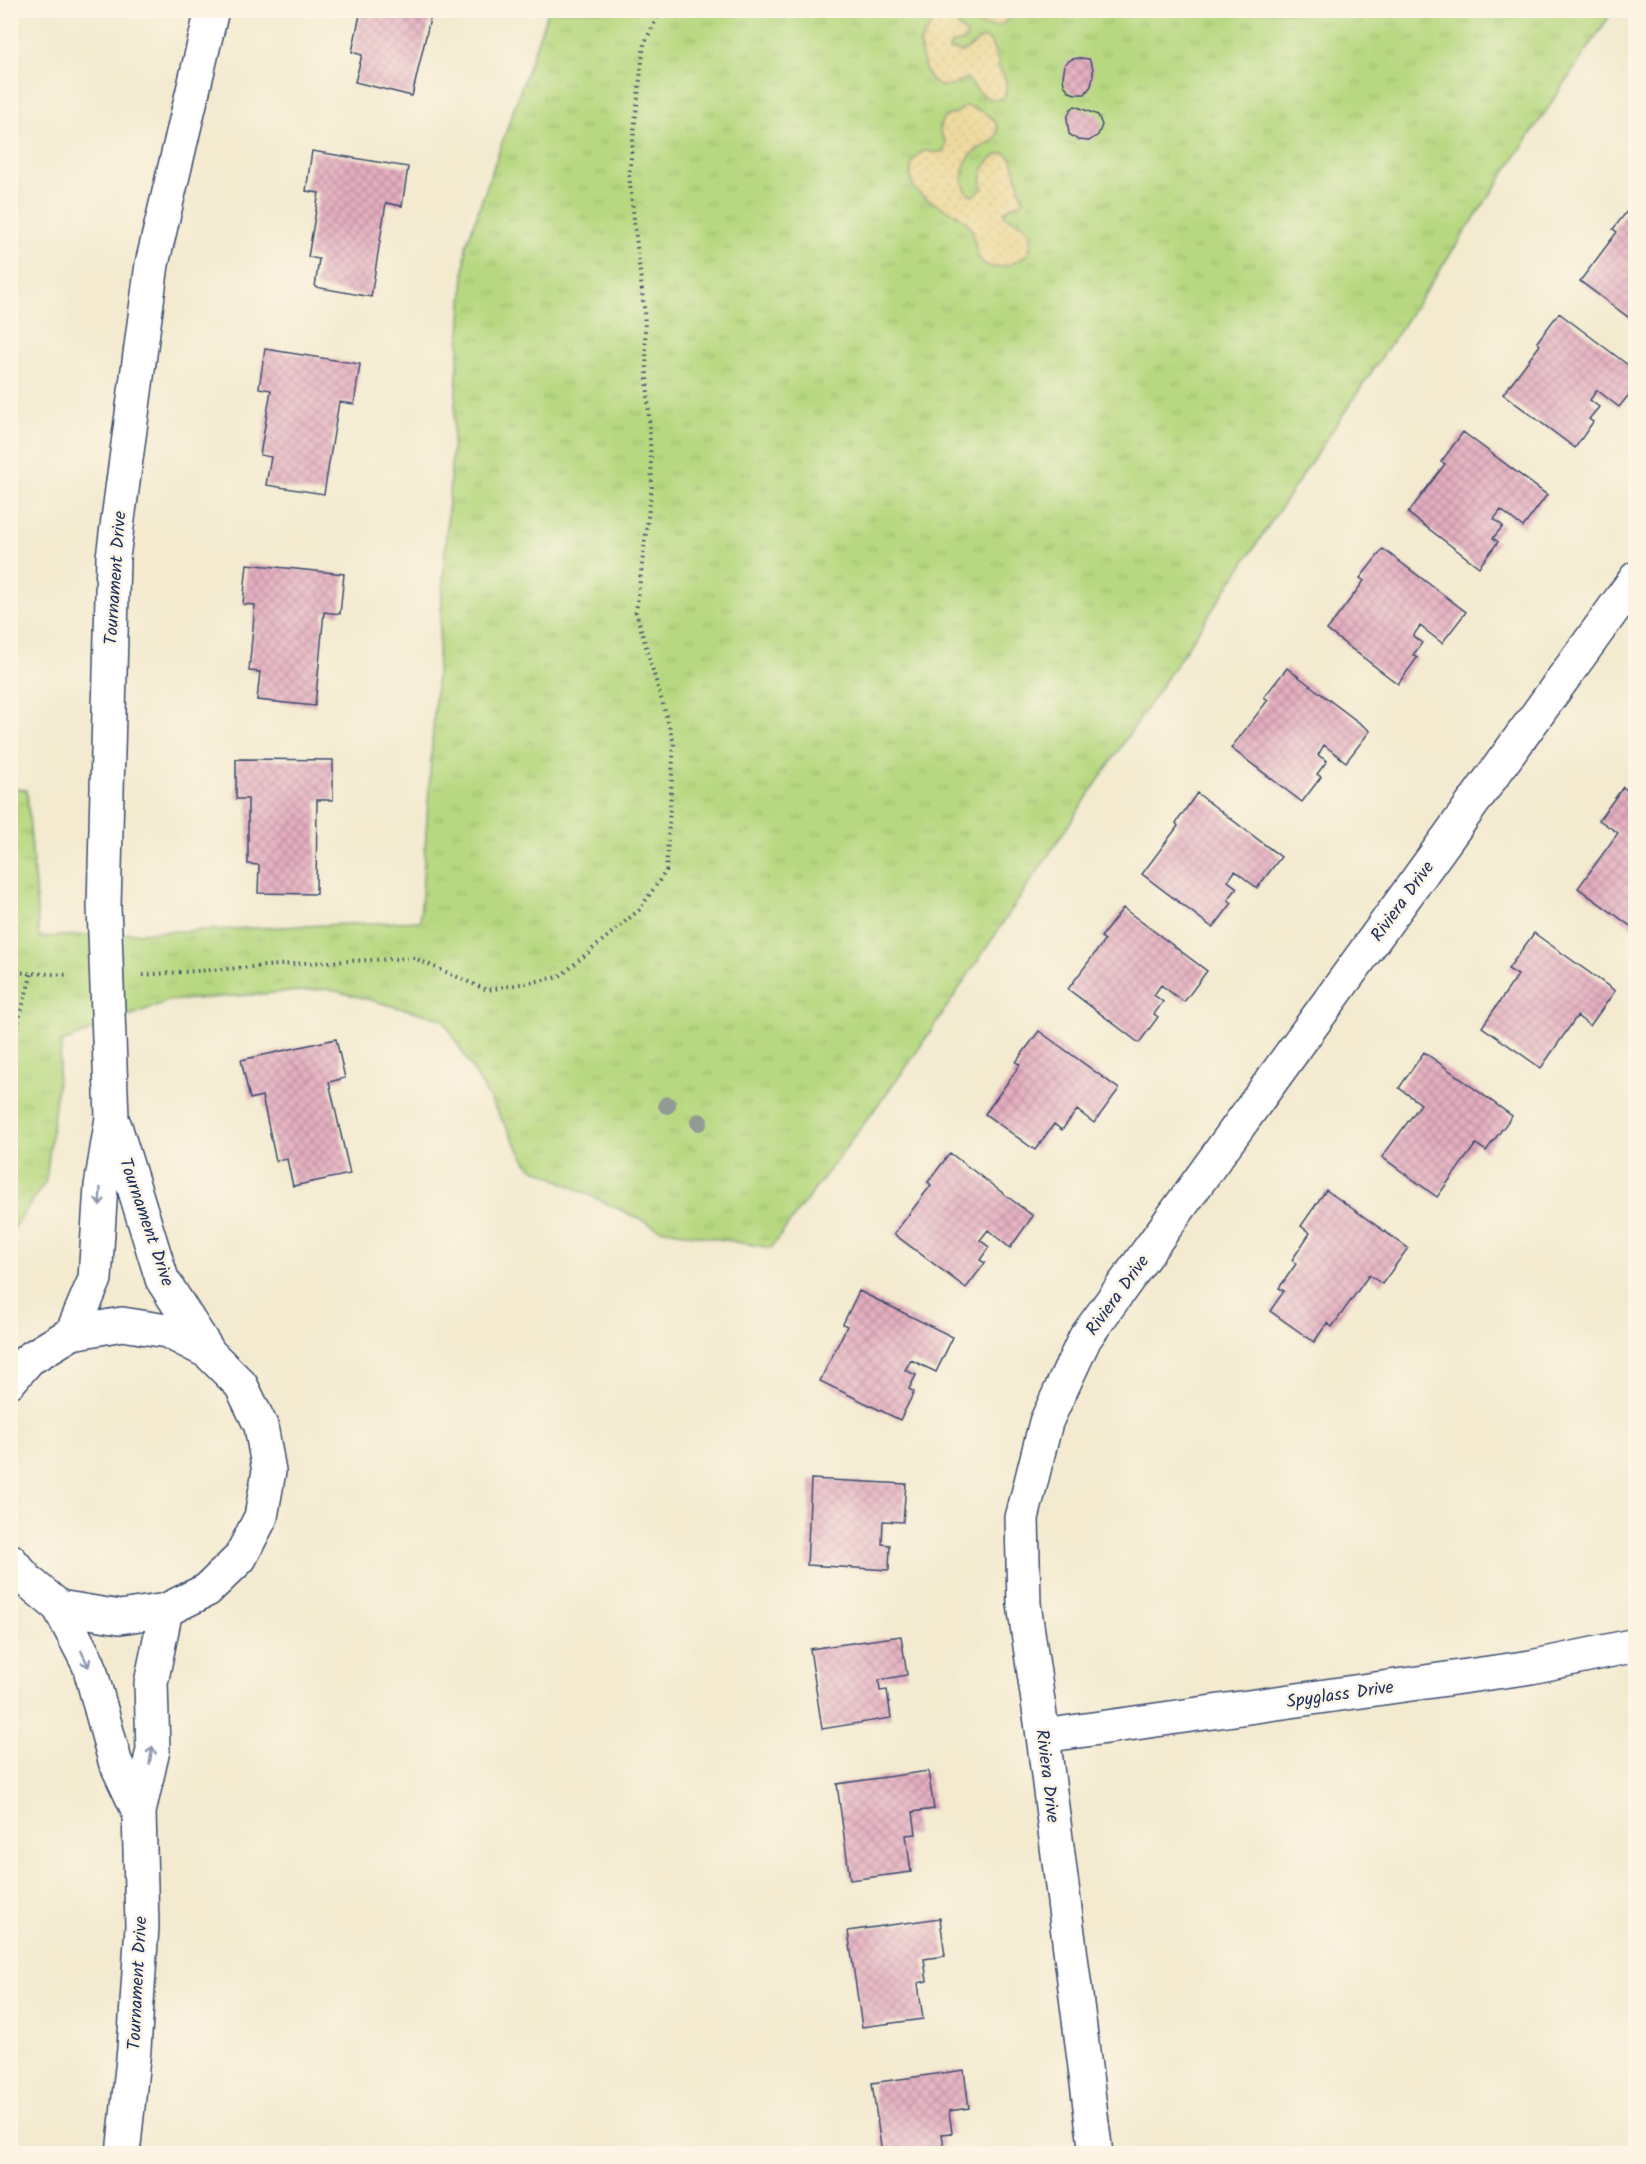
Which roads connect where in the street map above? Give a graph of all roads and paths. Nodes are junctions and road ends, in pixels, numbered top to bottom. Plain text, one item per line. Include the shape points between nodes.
1 (212, 10) edge
2 (661, 10) edge
3 (1635, 578) edge
4 (10, 972) edge
5 (32, 973) junction
6 (107, 978) junction
7 (10, 1051) edge
8 (112, 1118) junction
9 (72, 1333) junction
10 (208, 1352) junction
11 (10, 1381) edge
12 (10, 1560) edge
13 (58, 1607) junction
14 (166, 1610) junction
15 (1635, 1645) edge
16 (1043, 1737) junction
17 (139, 1812) junction
18 (123, 2154) edge
19 (1096, 2154) edge

1 - 6 street, Tournament Drive via 152,264 113,557 104,907
2 - 6 path via 644,44 629,175 644,308 652,485 636,612 674,743 666,871 639,910 559,977 487,990 414,958
3 - 16 street, Riviera Drive via 1085,1338 1046,1422 1022,1518 1024,1604
4 - 5 path
5 - 6 path
5 - 7 path
6 - 8 street, Tournament Drive
8 -> 9 street, Tournament Drive via 101,1186 95,1279
8 - 10 street, Tournament Drive via 162,1279
9 - 10 street via 122,1324 167,1331
9 - 11 street via 29,1359
10 - 14 street via 241,1384 261,1426 269,1471 261,1517 240,1558 207,1590
12 - 13 street
13 - 14 street via 120,1617
13 -> 17 street, Tournament Drive via 89,1665 115,1761
17 -> 14 street, Tournament Drive via 153,1750 151,1683
15 - 16 street, Spyglass Drive via 1531,1667
16 - 19 street, Riviera Drive
17 - 18 street, Tournament Drive via 142,1926

